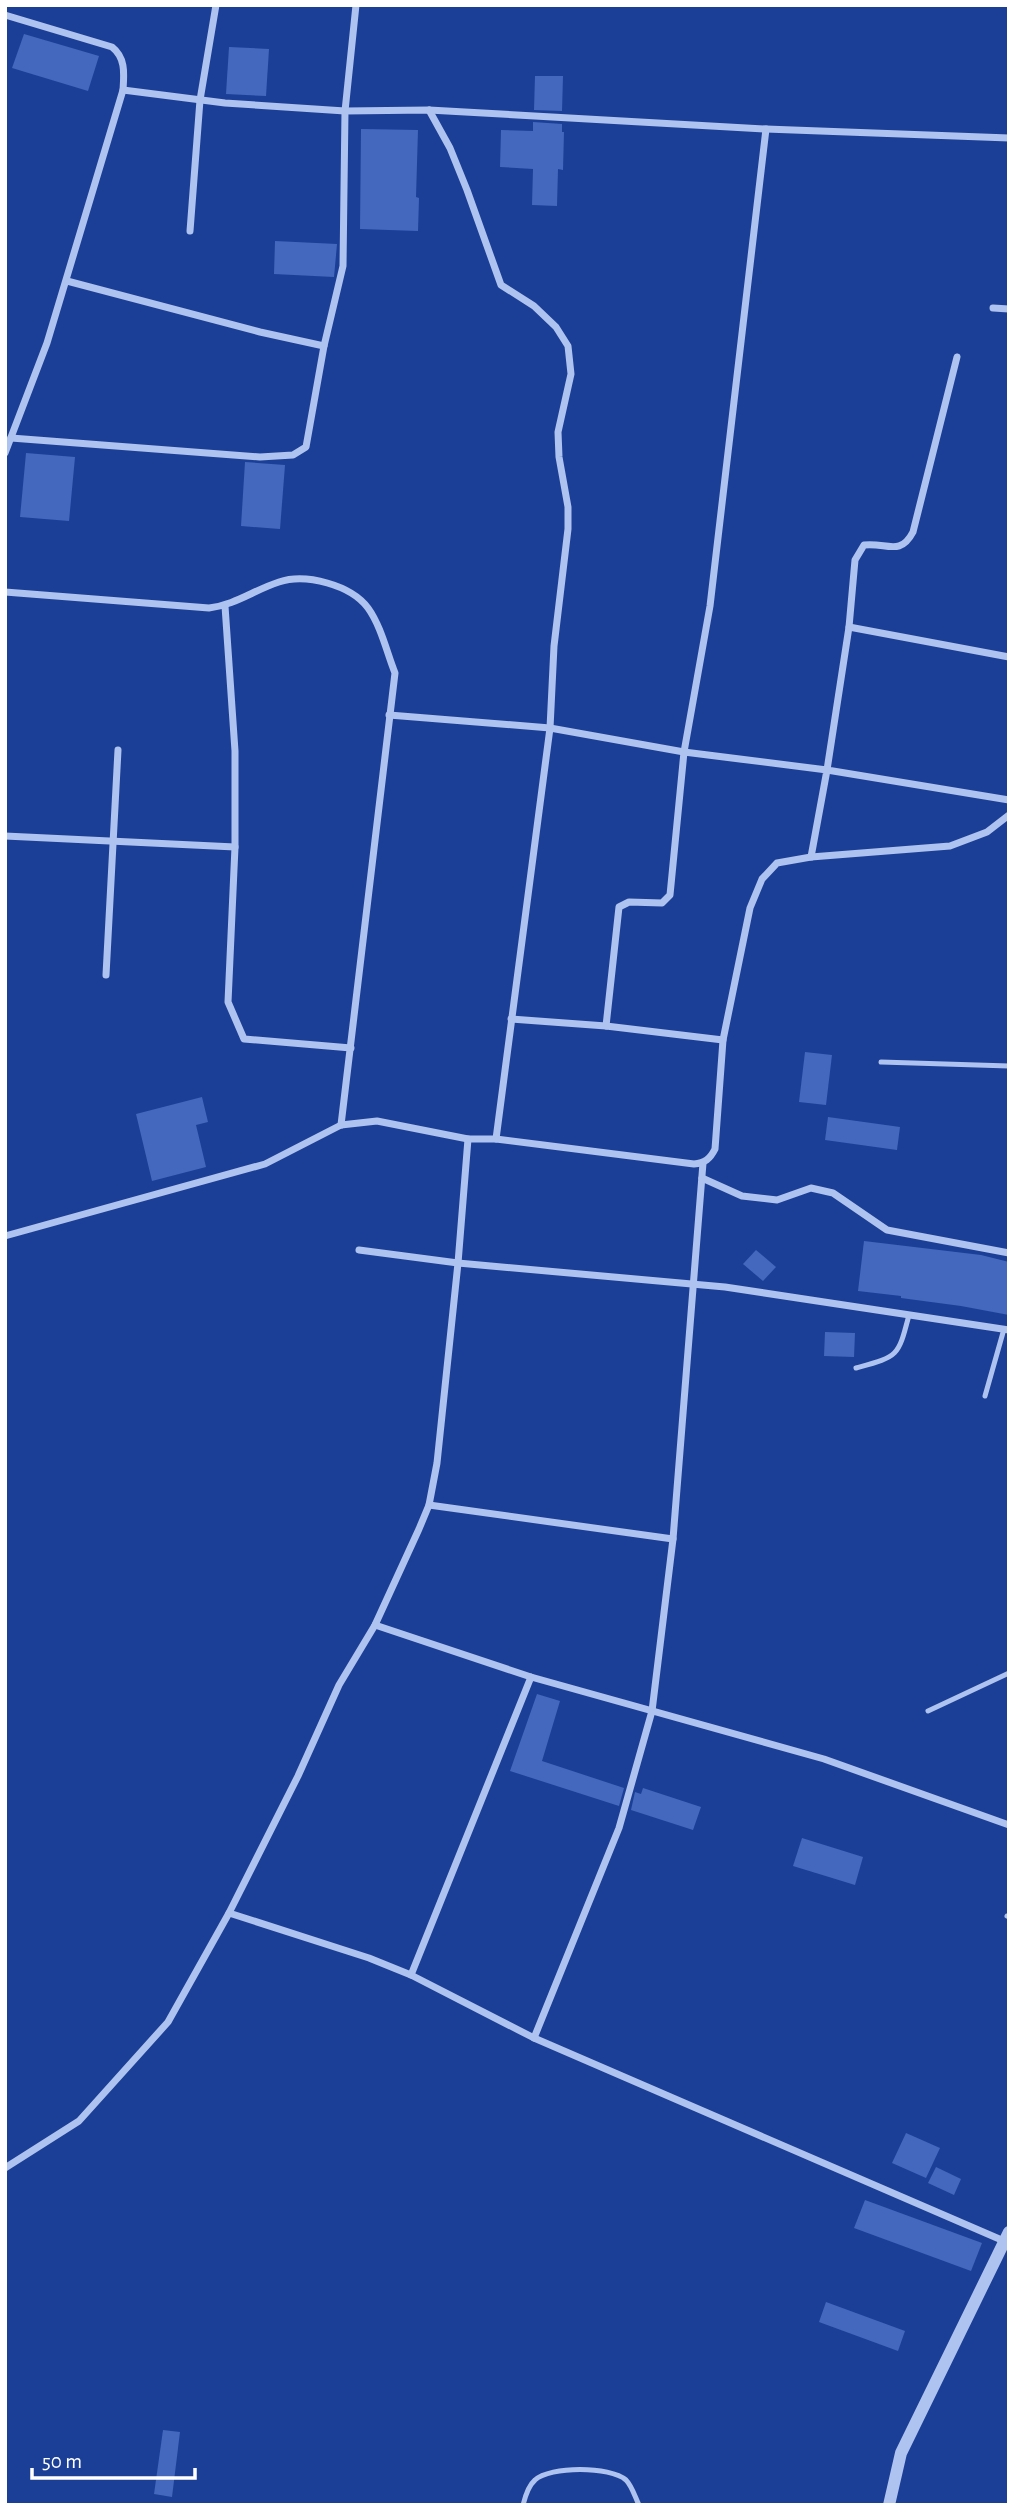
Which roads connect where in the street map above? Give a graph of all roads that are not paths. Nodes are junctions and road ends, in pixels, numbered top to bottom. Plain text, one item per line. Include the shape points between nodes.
1 (216, 5) edge
2 (356, 5) edge
3 (5, 15) edge
4 (123, 90) junction
5 (200, 100) junction
6 (429, 110) junction
7 (345, 111) junction
8 (766, 129) junction
9 (1009, 138) edge
10 (190, 231) dead end
11 (67, 281) junction
12 (993, 308) dead end
13 (1009, 309) edge
14 (324, 346) junction
15 (957, 357) dead end
16 (10, 438) junction
17 (5, 453) edge
18 (5, 592) edge
19 (225, 606) junction
20 (849, 627) junction
21 (1009, 657) edge
22 (389, 715) junction
23 (551, 728) junction
24 (118, 750) dead end
25 (684, 752) junction
26 (827, 770) junction
27 (1009, 800) edge
28 (1009, 815) edge
29 (5, 836) edge
30 (113, 841) junction
31 (235, 847) junction
32 (811, 857) junction
33 (106, 975) dead end
34 (511, 1018) junction
35 (606, 1026) junction
36 (723, 1040) junction
37 (351, 1048) junction
38 (881, 1062) dead end
39 (1009, 1066) edge
40 (341, 1125) junction
41 (468, 1139) junction
42 (496, 1139) junction
43 (703, 1163) junction
44 (702, 1178) junction
45 (5, 1236) edge
46 (359, 1251) dead end
47 (1009, 1252) edge
48 (458, 1263) junction
49 (692, 1284) junction
50 (909, 1315) junction
51 (1007, 1329) edge
52 (856, 1368) dead end
53 (985, 1396) dead end
54 (429, 1505) junction
55 (673, 1539) junction
56 (374, 1625) junction
57 (1009, 1673) edge
58 (530, 1677) junction
59 (652, 1711) junction
60 (928, 1711) dead end
61 (1009, 1825) edge
62 (229, 1913) junction
63 (411, 1975) junction
64 (534, 2038) junction
65 (5, 2168) edge
66 (1006, 2236) edge
67 (523, 2505) edge
68 (639, 2505) edge
69 (889, 2505) edge

1 - 5 street
2 - 7 street
3 - 4 street via 113,47 123,63
4 - 5 street
4 - 11 street
5 - 7 street
5 - 10 street
6 - 7 street
6 - 8 street
6 - 23 street via 463,179 501,285 534,306 568,346 571,374 558,432 568,529 554,646
7 - 14 street via 343,266
8 - 9 street
8 - 25 street via 710,606
11 - 14 street
11 - 16 street
12 - 13 street
14 - 16 street via 306,447 293,455 260,457
15 - 20 street via 913,532 902,545 864,545 859,551
16 - 17 street
18 - 19 street
19 - 22 street via 284,580 326,582 350,593 368,608 395,673
19 - 31 street via 235,751
20 - 21 street
20 - 26 street
22 - 23 street
22 - 37 street
23 - 25 street
23 - 34 street
24 - 30 street
25 - 26 street
25 - 35 street via 670,895 662,903 629,902 619,907
26 - 27 street
26 - 32 street
28 - 32 street via 987,832 950,846
29 - 30 street
30 - 31 street
30 - 33 street
31 - 37 street via 228,1002 244,1039
32 - 36 street via 777,863 762,879 750,908
34 - 35 street
34 - 42 street
35 - 36 street
36 - 43 street via 715,1149
37 - 40 street
38 - 39 lane
40 - 41 street via 377,1121
40 - 45 street via 265,1164
41 - 42 street
41 - 48 street
42 - 43 street
43 - 44 street
44 - 47 street via 742,1196 777,1200 811,1188 833,1193 887,1230
44 - 49 street
46 - 48 street
48 - 49 street
48 - 54 street
49 - 50 street
49 - 55 street
50 - 51 street
50 - 52 lane via 899,1350 888,1359
51 - 53 lane
54 - 55 street
54 - 56 street
55 - 59 street
56 - 58 street
56 - 62 street via 339,1685
57 - 60 lane
58 - 59 street
58 - 63 street
59 - 61 street via 824,1759
59 - 64 street via 619,1828
62 - 63 street
62 - 65 street via 168,2022 79,2121
63 - 64 street
64 - 66 street
66 - 69 street via 901,2453
67 - 68 lane via 532,2482 542,2474 582,2470 617,2474 628,2482

